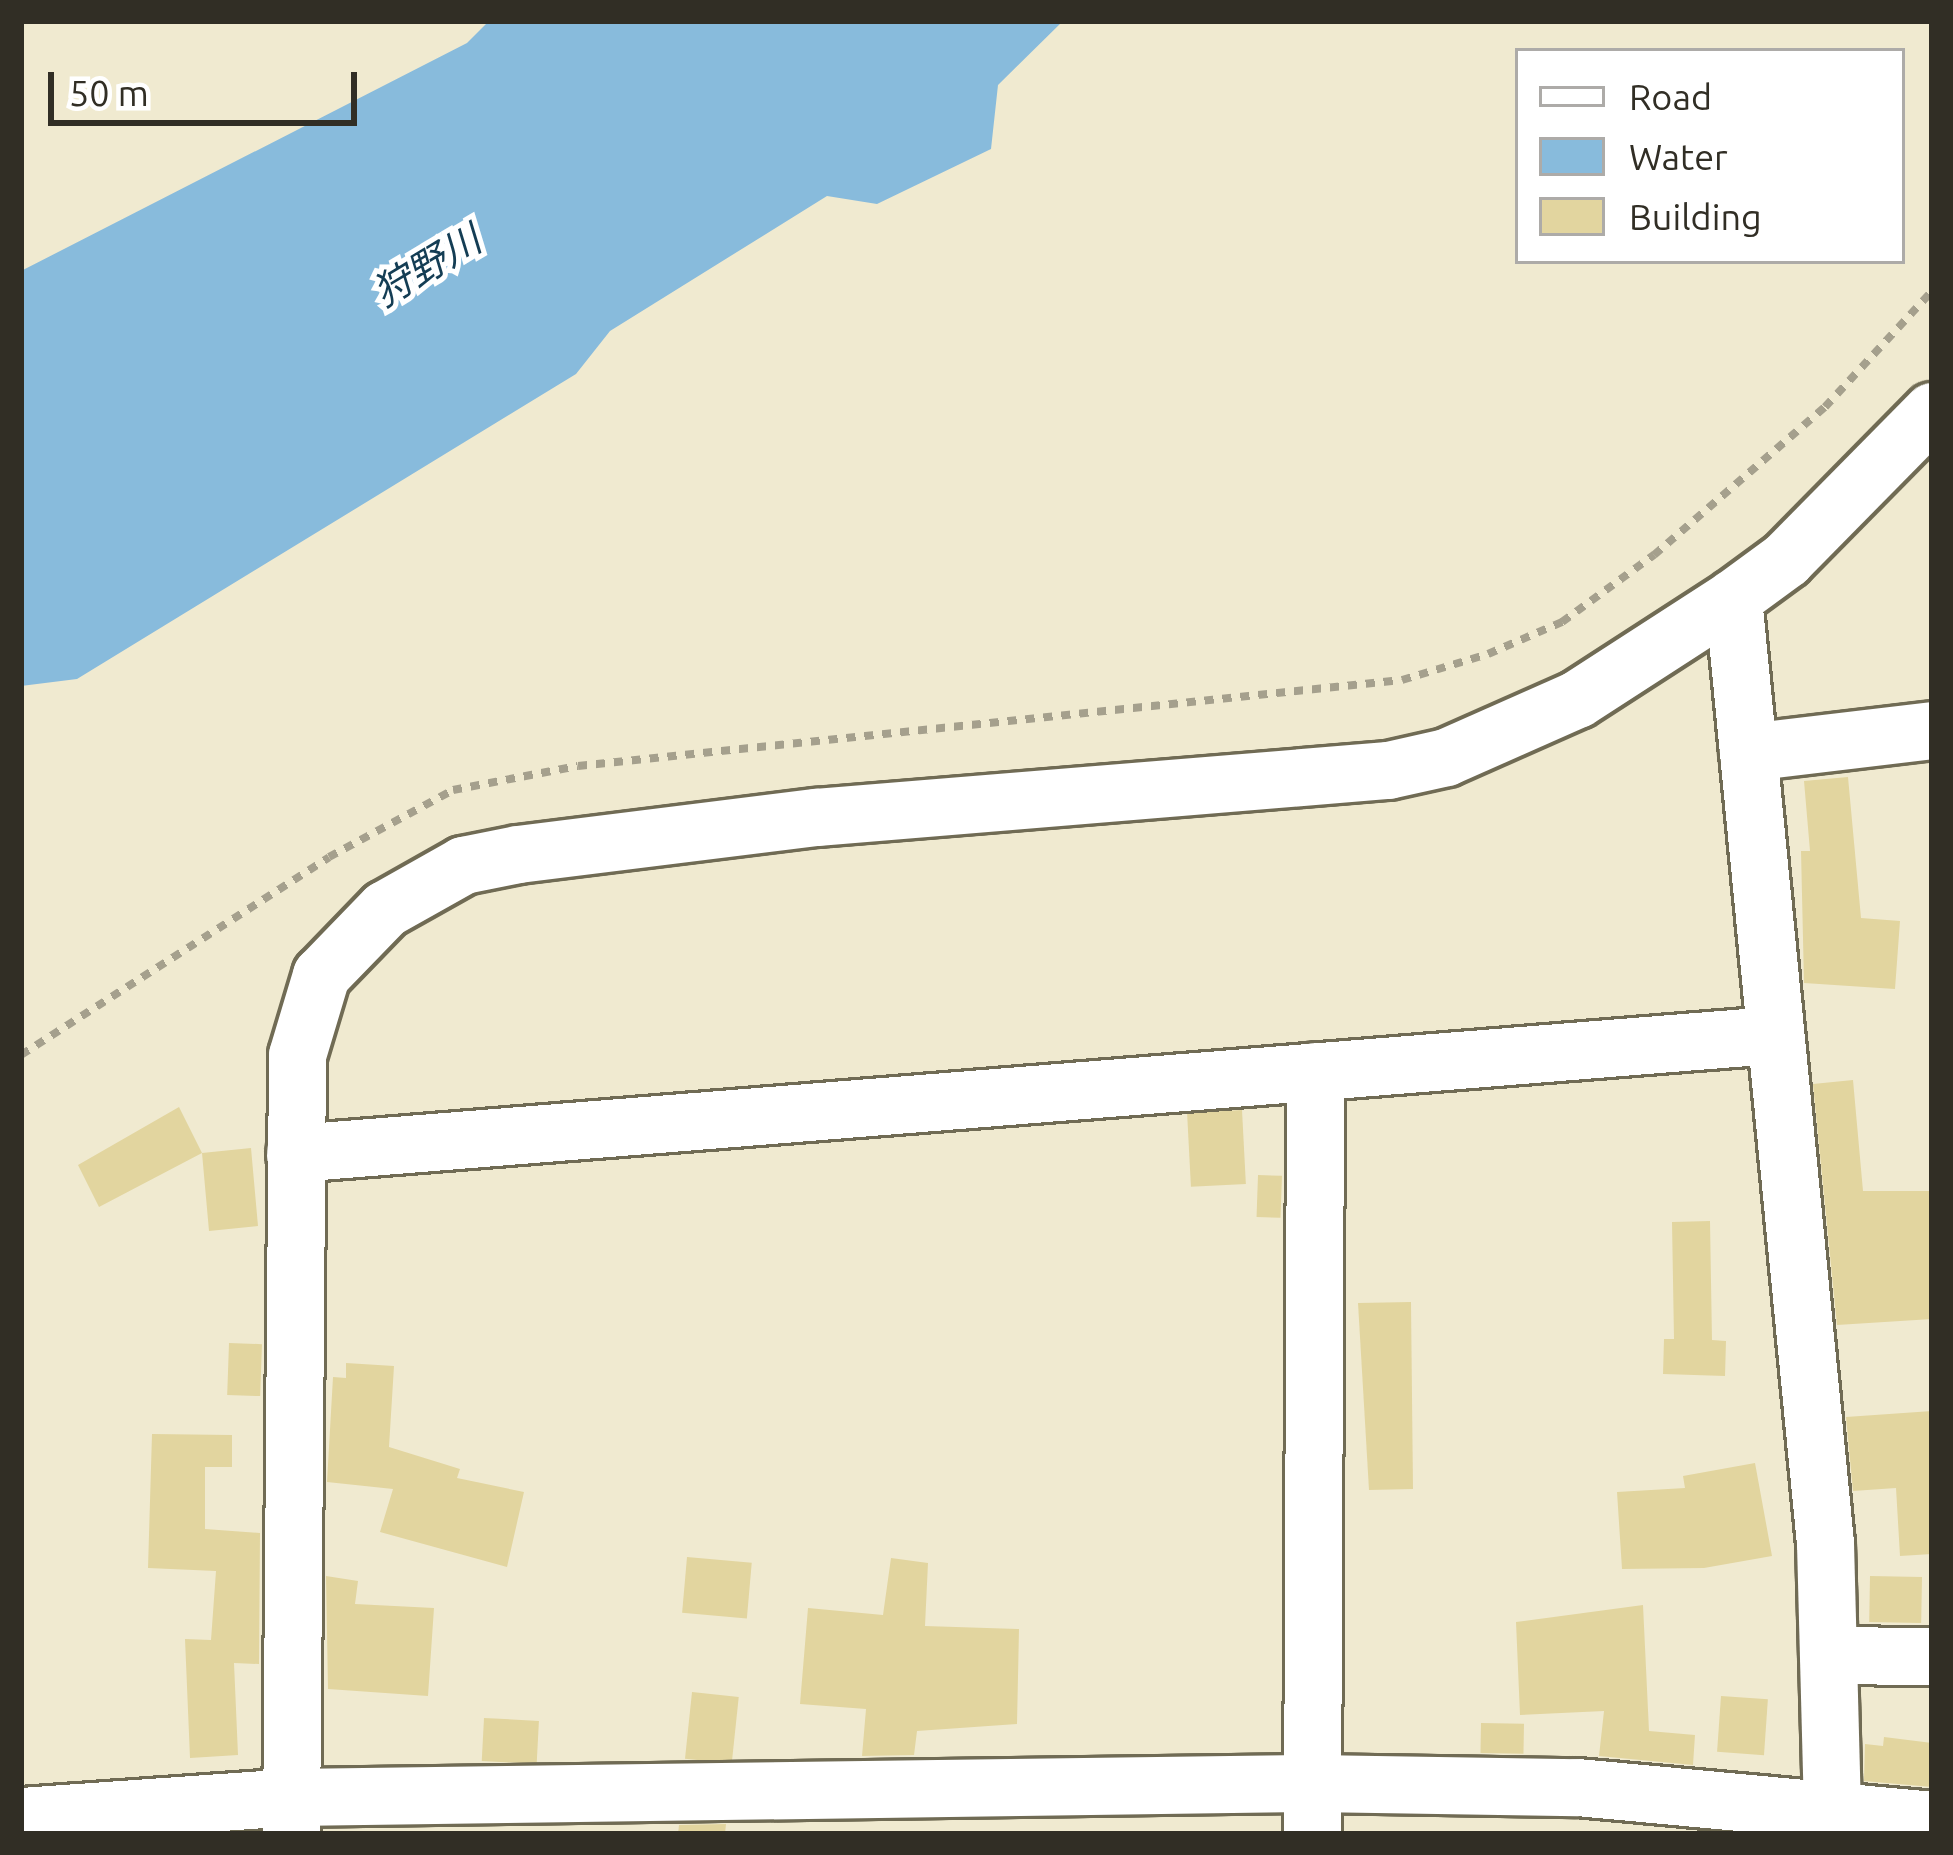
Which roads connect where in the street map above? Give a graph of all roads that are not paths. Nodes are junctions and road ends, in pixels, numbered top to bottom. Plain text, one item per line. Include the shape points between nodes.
1 (1932, 411) edge
2 (1733, 598) junction
3 (1932, 730) edge
4 (1748, 752) junction
5 (1772, 1034) junction
6 (1316, 1071) junction
7 (295, 1153) junction
8 (1828, 1655) junction
9 (1932, 1656) edge
10 (1832, 1808) junction
11 (1312, 1809) edge
12 (291, 1815) edge
13 (21, 1816) edge
14 (1932, 1820) edge

1 - 2 street via 1786,559
2 - 4 street
2 - 7 street via 1507,734 1388,770 816,817 463,865 386,909 321,975 296,1055
3 - 4 street
4 - 5 street
5 - 6 street
5 - 8 street via 1825,1544
6 - 7 street
6 - 11 street
7 - 12 street
8 - 9 street
8 - 10 street
10 - 11 street via 1577,1787
10 - 14 street
11 - 12 street
12 - 13 street

